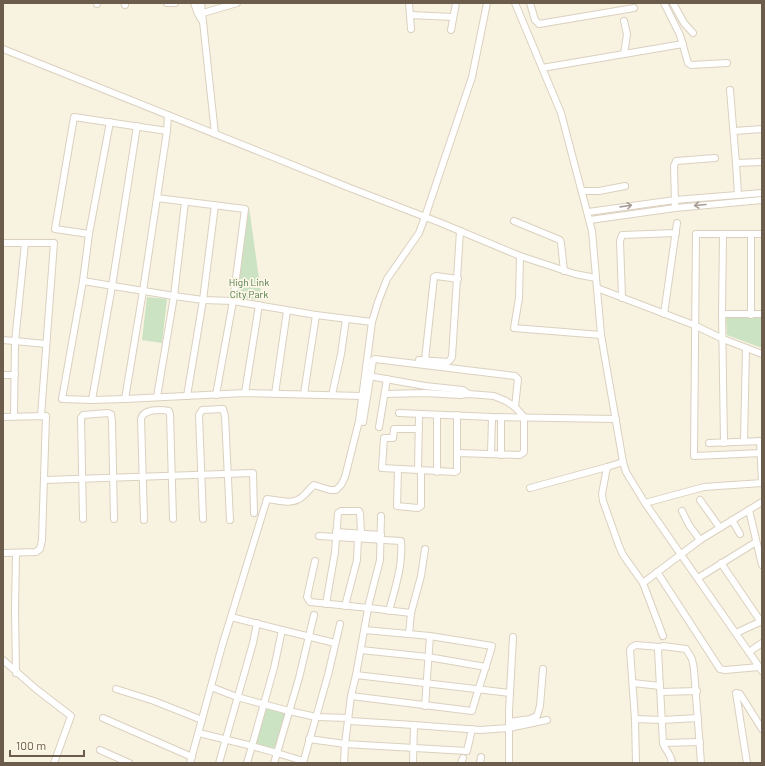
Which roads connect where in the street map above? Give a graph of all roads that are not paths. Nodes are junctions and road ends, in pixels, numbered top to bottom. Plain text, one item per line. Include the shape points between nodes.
1 (168, 3) edge
2 (175, 3) edge
3 (194, 3) edge
4 (202, 3) edge
5 (237, 3) edge
6 (410, 3) edge
7 (456, 3) edge
8 (487, 3) edge
9 (514, 3) edge
10 (530, 3) edge
11 (664, 3) edge
12 (673, 3) edge
13 (634, 8) dead end
14 (203, 13) junction
15 (410, 15) junction
16 (453, 18) junction
17 (624, 21) dead end
18 (203, 22) junction
19 (411, 29) dead end
20 (451, 30) dead end
21 (693, 33) dead end
22 (683, 44) junction
23 (3, 50) edge
24 (624, 54) junction
25 (727, 64) dead end
26 (542, 68) junction
27 (730, 90) dead end
28 (168, 115) junction
29 (110, 122) junction
30 (137, 126) junction
31 (762, 129) edge
32 (167, 131) junction
33 (734, 132) junction
34 (215, 134) junction
35 (715, 158) dead end
36 (762, 162) edge
37 (736, 163) junction
38 (625, 186) dead end
39 (582, 191) junction
40 (762, 193) edge
41 (738, 195) junction
42 (157, 198) junction
43 (674, 200) junction
44 (762, 200) edge
45 (185, 202) junction
46 (215, 205) junction
47 (675, 208) junction
48 (588, 212) junction
49 (425, 217) junction
50 (590, 220) junction
51 (514, 221) dead end
52 (677, 223) dead end
53 (460, 231) junction
54 (676, 233) junction
55 (89, 234) junction
56 (723, 234) junction
57 (752, 234) junction
58 (762, 234) edge
59 (3, 243) edge
60 (25, 243) junction
61 (520, 256) junction
62 (564, 271) junction
63 (596, 278) junction
64 (458, 279) junction
65 (83, 280) junction
66 (112, 286) junction
67 (596, 288) junction
68 (143, 291) junction
69 (174, 296) junction
70 (622, 298) junction
71 (203, 300) junction
72 (232, 301) junction
73 (259, 305) junction
74 (287, 311) junction
75 (664, 314) junction
76 (722, 314) junction
77 (762, 314) edge
78 (316, 315) junction
79 (751, 315) junction
80 (346, 319) junction
81 (372, 322) junction
82 (694, 325) junction
83 (602, 335) junction
84 (723, 339) junction
85 (3, 340) edge
86 (15, 342) junction
87 (46, 344) junction
88 (746, 348) junction
89 (762, 354) edge
90 (3, 375) edge
91 (14, 375) junction
92 (368, 376) junction
93 (387, 379) junction
94 (425, 386) junction
95 (245, 393) junction
96 (425, 393) junction
97 (275, 394) junction
98 (304, 394) junction
99 (385, 394) junction
100 (469, 394) junction
101 (216, 395) junction
102 (187, 396) junction
103 (332, 396) junction
104 (362, 396) junction
105 (157, 397) junction
106 (125, 399) junction
107 (92, 400) junction
108 (515, 407) junction
109 (399, 413) dead end
110 (419, 414) junction
111 (437, 414) junction
112 (457, 415) junction
113 (14, 416) junction
114 (41, 416) junction
115 (3, 417) edge
116 (492, 417) junction
117 (501, 417) junction
118 (524, 417) junction
119 (616, 419) junction
120 (363, 422) dead end
121 (379, 427) dead end
122 (419, 429) junction
123 (744, 441) junction
124 (761, 441) edge
125 (709, 443) dead end
126 (724, 443) junction
127 (457, 452) junction
128 (761, 453) edge
129 (491, 454) junction
130 (501, 454) junction
131 (623, 462) junction
132 (606, 467) junction
133 (398, 470) junction
134 (420, 471) junction
135 (260, 472) dead end
136 (437, 472) junction
137 (253, 473) junction
138 (228, 474) junction
139 (202, 475) junction
140 (172, 476) junction
141 (143, 477) junction
142 (113, 478) junction
143 (82, 479) junction
144 (45, 480) junction
145 (530, 488) dead end
146 (700, 500) dead end
147 (762, 502) edge
148 (645, 503) junction
149 (749, 510) junction
150 (682, 511) dead end
151 (254, 513) dead end
152 (381, 516) dead end
153 (83, 519) dead end
154 (114, 519) dead end
155 (173, 519) dead end
156 (203, 519) dead end
157 (144, 520) dead end
158 (230, 520) dead end
159 (732, 520) junction
160 (720, 528) junction
161 (740, 534) dead end
162 (336, 535) junction
163 (318, 536) dead end
164 (359, 536) junction
165 (381, 537) junction
166 (700, 540) junction
167 (756, 542) junction
168 (425, 549) dead end
169 (3, 553) edge
170 (16, 554) junction
171 (681, 554) junction
172 (315, 561) dead end
173 (721, 563) junction
174 (762, 565) edge
175 (657, 572) junction
176 (698, 578) junction
177 (643, 583) junction
178 (326, 604) junction
179 (345, 606) junction
180 (369, 608) junction
181 (389, 611) junction
182 (411, 613) junction
183 (314, 615) dead end
184 (231, 617) junction
185 (761, 621) edge
186 (257, 623) junction
187 (340, 624) dead end
188 (282, 630) junction
189 (365, 630) junction
190 (736, 632) junction
191 (409, 634) junction
192 (430, 636) junction
193 (663, 636) dead end
194 (309, 637) junction
195 (513, 637) dead end
196 (335, 643) junction
197 (762, 643) edge
198 (660, 647) junction
199 (361, 650) junction
200 (749, 652) junction
201 (428, 657) junction
202 (3, 660) edge
203 (486, 667) junction
204 (543, 669) dead end
205 (761, 669) edge
206 (16, 673) junction
207 (356, 675) junction
208 (426, 683) junction
209 (633, 683) junction
210 (211, 688) junction
211 (116, 689) dead end
212 (477, 689) junction
213 (661, 689) junction
214 (697, 691) junction
215 (510, 693) junction
216 (351, 696) junction
217 (237, 697) junction
218 (264, 704) junction
219 (425, 706) junction
220 (289, 711) junction
221 (316, 717) junction
222 (103, 718) dead end
223 (348, 718) junction
224 (698, 718) junction
225 (635, 719) junction
226 (202, 720) junction
227 (547, 720) dead end
228 (662, 720) junction
229 (414, 724) junction
230 (509, 725) junction
231 (472, 729) junction
232 (762, 730) edge
233 (199, 733) junction
234 (309, 739) junction
235 (226, 740) junction
236 (700, 742) junction
237 (663, 743) junction
238 (345, 744) junction
239 (252, 746) junction
240 (413, 747) junction
241 (100, 750) dead end
242 (277, 753) junction
243 (191, 760) edge
244 (303, 762) edge
245 (54, 763) edge
246 (129, 763) edge
247 (219, 763) edge
248 (247, 763) edge
249 (274, 763) edge
250 (344, 763) edge
251 (413, 763) edge
252 (509, 763) edge
253 (636, 763) edge
254 (672, 763) edge
255 (701, 763) edge
256 (747, 763) edge

1 - 2 street
3 - 18 street
4 - 14 street
5 - 14 street
6 - 15 street
7 - 16 street
8 - 49 street via 472,77
9 - 26 street
10 - 13 street via 535,20 539,24
11 - 22 street
12 - 21 street
14 - 18 street
15 - 16 street
15 - 19 street
16 - 20 street
17 - 24 street via 627,34
18 - 34 street
22 - 24 street
22 - 25 street via 688,63
23 - 28 street
24 - 26 street
26 - 39 street via 561,113
27 - 33 street
28 - 32 street
28 - 34 street
29 - 30 street
29 - 55 street
29 - 55 street via 74,116 55,229
30 - 32 street
30 - 66 street
31 - 33 street
32 - 42 street
33 - 37 street
34 - 49 street
35 - 43 street via 676,161
36 - 37 street
37 - 41 street
38 - 39 street
39 - 48 street
40 - 41 street
41 - 43 street
42 - 45 street
42 - 68 street
43 - 47 street
48 -> 43 street
44 -> 47 street
45 - 46 street
45 - 69 street
46 - 71 street
46 - 72 street via 245,209
47 - 50 street
48 - 50 street
49 - 53 street
49 - 81 street via 419,233 387,280
50 - 63 street
51 - 62 street via 558,238 562,243
52 - 54 street
53 - 61 street
53 - 64 street
54 - 70 street via 622,235
54 - 75 street
55 - 65 street
56 - 57 street
56 - 76 street
56 - 82 street via 696,234
57 - 58 street
57 - 79 street
59 - 60 street
60 - 86 street
60 - 87 street via 54,243
61 - 62 street
61 - 83 street via 520,298 514,328
62 - 63 street
63 - 67 street
64 - 64 street via 434,277 422,360 448,362 452,357
65 - 66 street
65 - 107 street via 62,399
66 - 68 street
66 - 107 street
67 - 70 street
67 - 83 street
68 - 69 street
68 - 106 street
69 - 71 street
69 - 105 street
70 - 75 street
71 - 72 street
71 - 102 street
72 - 73 street
72 - 101 street
73 - 74 street
73 - 95 street
74 - 78 street
74 - 97 street
75 - 82 street
76 - 79 street
76 - 84 street
77 - 79 street
78 - 80 street
78 - 98 street
80 - 81 street
80 - 103 street
81 - 92 street
82 - 84 street
82 - 128 street via 694,456
83 - 119 street
84 - 88 street
84 - 126 street
85 - 86 street
86 - 87 street
86 - 91 street
87 - 114 street
88 - 89 street
88 - 123 street
90 - 91 street
91 - 113 street
92 - 93 street
92 - 104 street
92 - 108 street via 375,359 514,375 518,380
92 - 120 street
93 - 94 street
93 - 99 street
94 - 96 street
94 - 100 street via 463,390
95 - 97 street
95 - 101 street
96 - 99 street
96 - 100 street
97 - 98 street
98 - 103 street
99 - 121 street
100 - 108 street via 498,397
101 - 102 street
102 - 105 street
103 - 104 street
104 - 184 street via 353,448 345,477 339,488 333,490 314,485 300,499 291,502 267,499
105 - 106 street
106 - 107 street
108 - 118 street
109 - 110 street
110 - 111 street
110 - 122 street
111 - 112 street
111 - 136 street
112 - 116 street
112 - 127 street
113 - 114 street
113 - 115 street
114 - 144 street via 46,416
116 - 117 street
116 - 129 street
117 - 118 street
117 - 130 street
118 - 119 street
118 - 130 street via 523,454
119 - 131 street
122 - 133 street via 394,429 393,438 383,438 382,468
122 - 134 street
123 - 124 street
123 - 126 street
124 - 128 street
125 - 126 street
127 - 129 street
127 - 136 street via 456,472
128 - 148 street via 762,483 704,488
129 - 130 street
131 - 132 street
131 - 148 street via 626,472
132 - 145 street
132 - 177 street via 603,501 623,555
133 - 134 street
133 - 134 street via 397,506 412,508 421,506
134 - 136 street
135 - 137 street
137 - 138 street
137 - 151 street
138 - 139 street
138 - 139 street via 223,409 200,412
138 - 158 street
139 - 140 street
139 - 156 street
140 - 141 street
140 - 141 street via 170,414 166,410 156,410 144,412 141,419
140 - 155 street
141 - 142 street
141 - 157 street
142 - 143 street
142 - 143 street via 112,421 111,414 108,413 83,415 81,418
142 - 154 street
143 - 144 street
143 - 153 street
144 - 170 street via 40,549 36,552
146 - 160 street
147 - 149 street
148 - 171 street
149 - 159 street
149 - 167 street
150 - 166 street
152 - 165 street
159 - 160 street
159 - 161 street
160 - 166 street
162 - 163 street
162 - 164 street
162 - 164 street via 338,513 355,510 360,513
162 - 178 street
164 - 165 street
164 - 179 street via 357,560
165 - 180 street via 380,560
165 - 181 street via 401,541 400,567
166 - 171 street
167 - 173 street
167 - 174 street
168 - 182 street
169 - 170 street
170 - 206 street
171 - 175 street
171 - 176 street
172 - 178 street via 308,599 310,602
173 - 176 street
173 - 185 street
175 - 177 street
175 - 205 street via 720,669
176 - 190 street
177 - 193 street
178 - 179 street
179 - 180 street
180 - 181 street
180 - 189 street
181 - 182 street
182 - 191 street
183 - 194 street
184 - 186 street
184 - 210 street
185 - 190 street
186 - 188 street
186 - 217 street
187 - 196 street
188 - 194 street
188 - 218 street
189 - 191 street
189 - 199 street
190 - 200 street
191 - 192 street
192 - 201 street
192 - 203 street via 492,646
194 - 196 street
194 - 220 street
195 - 215 street
196 - 221 street
197 - 200 street
198 - 209 street via 632,647 630,650
198 - 213 street via 658,650
198 - 214 street via 682,648 689,652 694,665
199 - 201 street
199 - 207 street
200 - 205 street
201 - 203 street
201 - 208 street
202 - 206 street
203 - 212 street
204 - 230 street via 537,716
206 - 245 street via 71,716
207 - 208 street
207 - 216 street
208 - 212 street
208 - 219 street
209 - 213 street
209 - 225 street
210 - 217 street
210 - 226 street
211 - 226 street
212 - 215 street
212 - 219 street via 472,711
213 - 214 street
213 - 228 street
214 - 224 street
215 - 230 street
216 - 219 street
216 - 223 street
217 - 218 street
217 - 235 street
218 - 220 street
218 - 239 street
220 - 221 street
220 - 242 street
221 - 223 street
221 - 234 street
222 - 243 street
223 - 229 street via 350,722
223 - 238 street
224 - 228 street
224 - 236 street
225 - 228 street
225 - 253 street
226 - 233 street
227 - 230 street
228 - 237 street
229 - 231 street
229 - 240 street
230 - 231 street
230 - 252 street
231 - 240 street via 467,752
232 - 256 street via 740,694 736,693
233 - 235 street
233 - 243 street
234 - 238 street
234 - 244 street
235 - 239 street
235 - 247 street
236 - 237 street
236 - 255 street
237 - 254 street via 671,755
238 - 240 street
238 - 250 street
239 - 242 street
239 - 248 street
240 - 251 street
241 - 246 street
242 - 244 street
242 - 249 street

